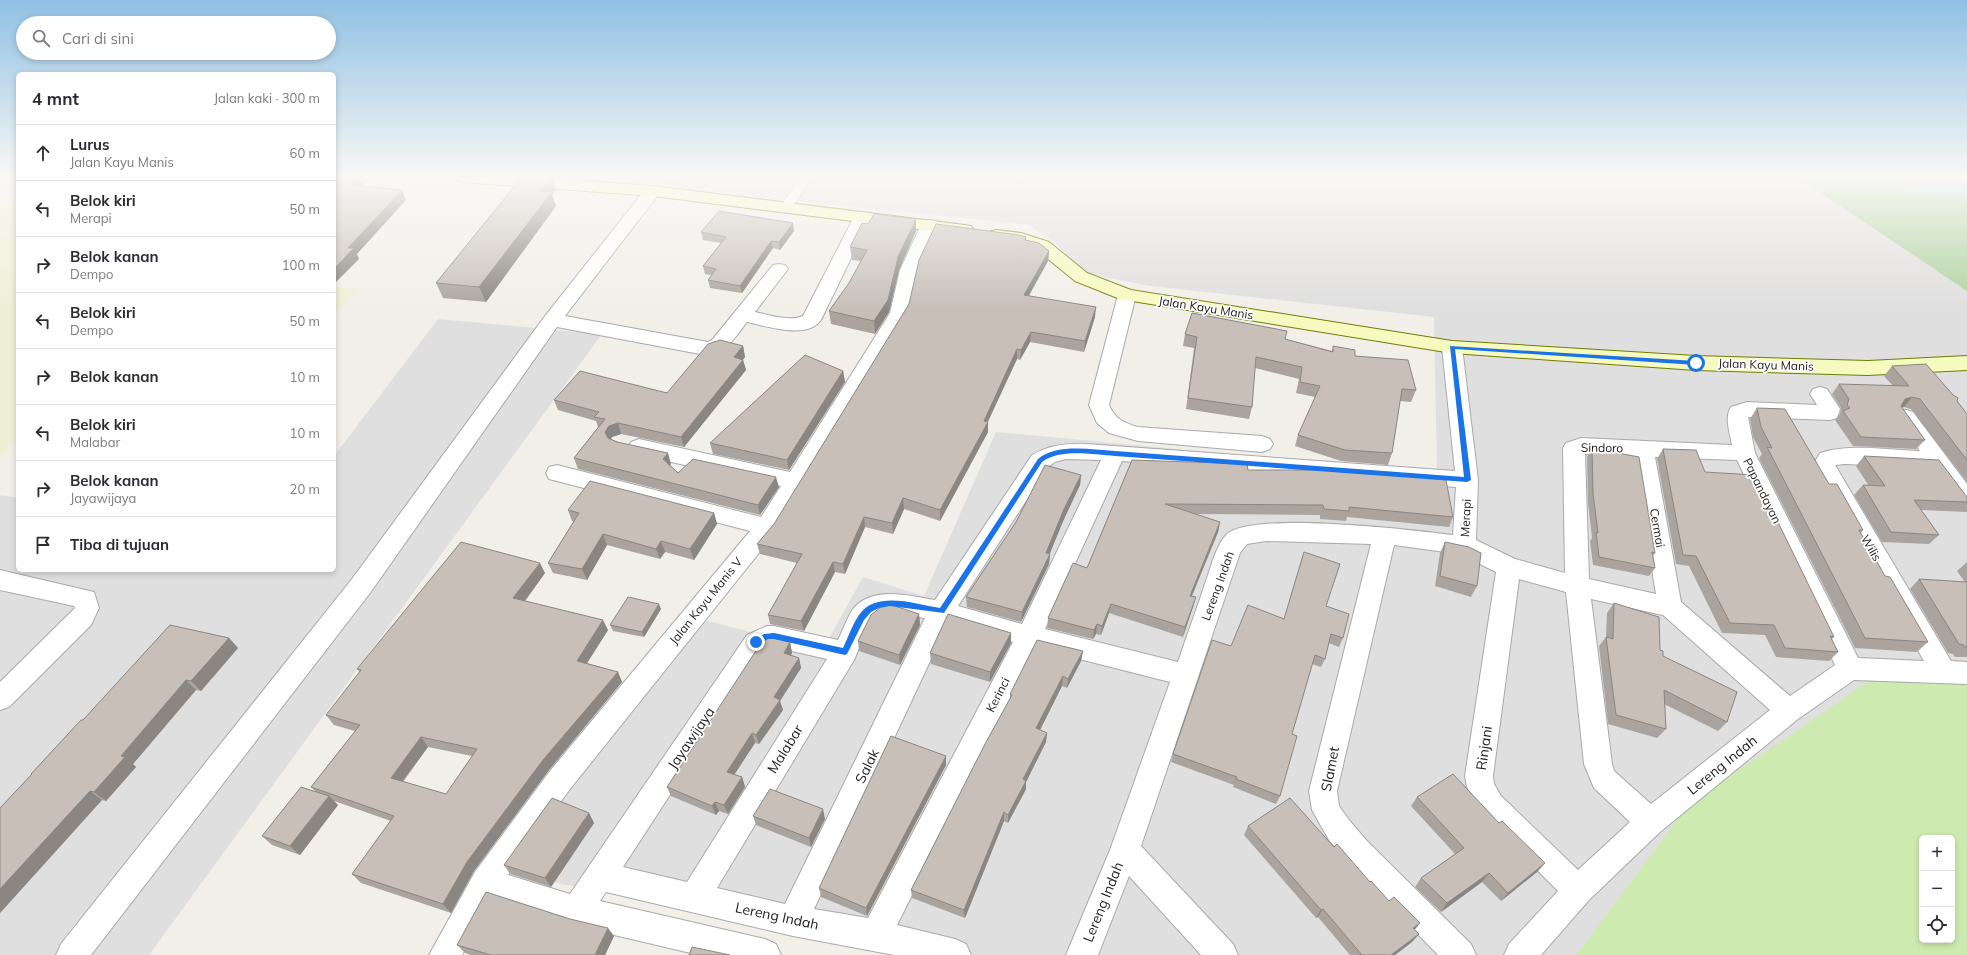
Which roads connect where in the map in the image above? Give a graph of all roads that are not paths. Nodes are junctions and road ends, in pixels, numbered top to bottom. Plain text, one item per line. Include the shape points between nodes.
1 (629, 222) edge
2 (860, 222) edge
3 (901, 222) edge
4 (930, 225) junction
5 (779, 269) dead end
6 (1126, 295) junction
7 (744, 315) junction
8 (552, 320) junction
9 (1452, 347) junction
10 (1967, 363) edge
11 (1820, 394) dead end
12 (1904, 415) edge
13 (622, 443) edge
14 (1262, 444) dead end
15 (1643, 450) junction
16 (1115, 453) junction
17 (1744, 453) junction
18 (1938, 460) junction
19 (557, 473) dead end
20 (1467, 480) junction
21 (796, 481) junction
22 (1967, 500) edge
23 (767, 526) junction
24 (1385, 535) junction
25 (1464, 546) junction
26 (1509, 567) junction
27 (0, 580) edge
28 (1577, 586) junction
29 (1670, 607) junction
30 (942, 611) junction
31 (1029, 636) junction
32 (845, 652) junction
33 (1850, 669) junction
34 (1955, 672) edge
35 (1187, 675) junction
36 (0, 699) edge
37 (1789, 711) junction
38 (1650, 822) junction
39 (1125, 850) junction
40 (599, 876) junction
41 (485, 882) junction
42 (1578, 890) junction
43 (694, 898) junction
44 (576, 911) junction
45 (793, 921) junction
46 (876, 935) junction
47 (72, 955) edge
48 (445, 955) edge
49 (765, 955) edge
50 (955, 955) edge
51 (1082, 955) edge
52 (1222, 955) edge
53 (1460, 955) edge
54 (1520, 955) edge

1 - 8 street
2 - 7 street via 811,320 794,325
3 - 4 street, Jalan Kayu Manis
4 - 6 street, Jalan Kayu Manis via 1032,241 1043,246 1081,277
4 - 21 street, Jalan Kayu Manis V via 909,270 898,313
5 - 7 street
6 - 9 street, Jalan Kayu Manis
6 - 14 street via 1099,405 1104,418 1116,428 1138,434
7 - 8 street via 719,344 711,348
8 - 47 street via 361,586
9 - 10 street, Jalan Kayu Manis via 1720,364 1868,368
9 - 20 street, Merapi
11 - 17 street, Papandayan via 1830,413 1747,409 1738,412
12 - 18 street
13 - 21 street
15 - 17 street, Sindoro
15 - 28 street, Sindoro via 1580,446 1574,448
15 - 29 street, Cermai
16 - 20 street, Salak
16 - 30 street, Salak via 1060,452 1047,455 1040,461
16 - 31 street, Kerinci
17 - 33 street, Papandayan
18 - 22 street
18 - 34 street, Wilis via 1845,456 1828,458 1824,465
19 - 23 street
20 - 25 street, Merapi
21 - 23 street, Jalan Kayu Manis V
23 - 41 street, Jalan Kayu Manis V via 560,780
24 - 25 street, Lereng Indah
24 - 35 street, Lereng Indah via 1266,532 1241,536 1228,553
24 - 53 street, Slamet via 1323,791 1326,810 1357,851
25 - 26 street, Lereng Indah
26 - 28 street, Lereng Indah
26 - 42 street, Rinjani via 1480,776 1481,787 1491,805
27 - 36 street via 85,599 87,608 82,618
28 - 29 street, Lereng Indah
28 - 38 street via 1600,771 1604,779
29 - 37 street
30 - 31 street
30 - 32 street, Malabar via 890,603 878,605 868,610 861,618
30 - 45 street, Salak
31 - 35 street
31 - 46 street, Kerinci
32 - 40 street, Jayawijaya via 774,636 767,636 756,642
32 - 43 street, Malabar
33 - 34 street
33 - 37 street, Lereng Indah
35 - 39 street, Lereng Indah
37 - 38 street, Lereng Indah
38 - 42 street, Lereng Indah
39 - 51 street, Lereng Indah
39 - 52 street, Lereng Indah
40 - 43 street, Lereng Indah
40 - 44 street, Jayawijaya
41 - 44 street
41 - 48 street, Jalan Kayu Manis V
42 - 54 street, Lereng Indah
43 - 45 street, Lereng Indah
44 - 49 street
45 - 46 street, Lereng Indah
46 - 50 street, Lereng Indah

